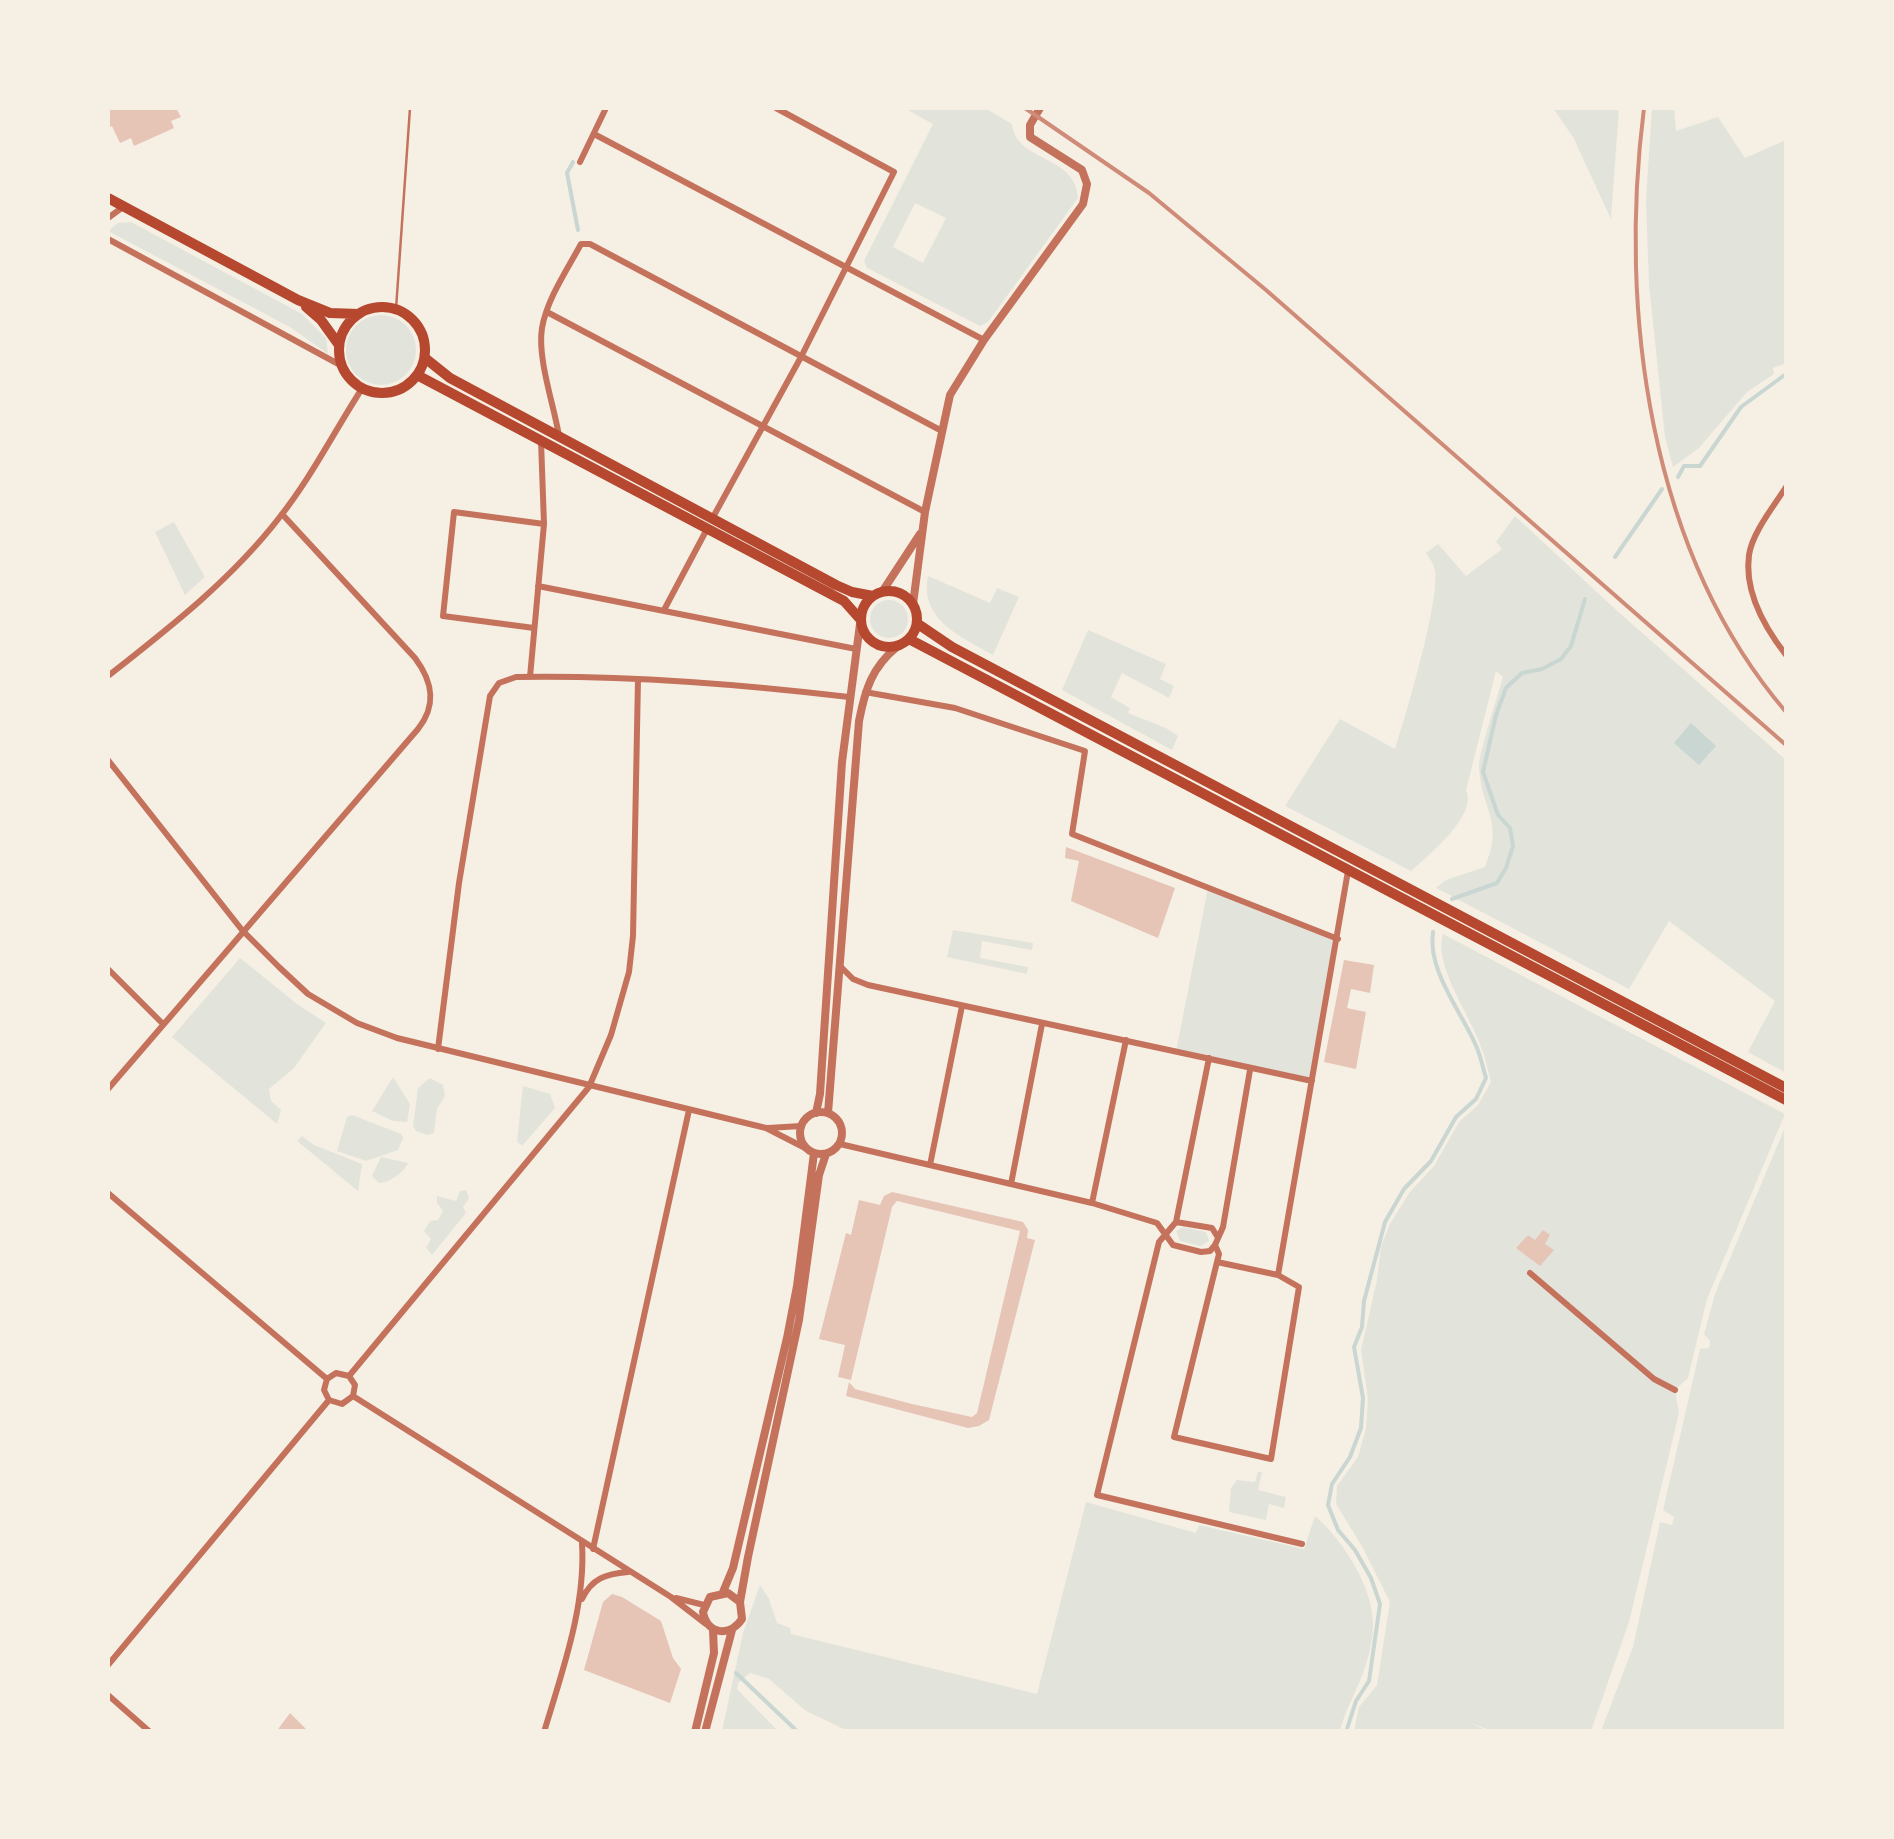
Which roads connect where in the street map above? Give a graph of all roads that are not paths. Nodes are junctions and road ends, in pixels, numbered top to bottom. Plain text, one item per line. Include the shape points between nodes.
1 (410, 108) edge
2 (606, 108) edge
3 (776, 108) edge
4 (1040, 108) edge
5 (594, 134) junction
6 (580, 162) dead end
7 (108, 198) edge
8 (123, 206) junction
9 (108, 218) edge
10 (108, 238) edge
11 (845, 268) junction
12 (298, 300) junction
13 (396, 309) junction
14 (546, 312) junction
15 (359, 314) junction
16 (984, 340) junction
17 (339, 345) junction
18 (800, 357) junction
19 (425, 358) junction
20 (342, 366) junction
21 (417, 375) junction
22 (363, 387) junction
23 (761, 426) junction
24 (940, 430) junction
25 (559, 436) junction
26 (542, 440) junction
27 (1786, 488) edge
28 (925, 512) junction
29 (282, 514) junction
30 (544, 524) junction
31 (710, 524) junction
32 (922, 530) junction
33 (538, 586) junction
34 (878, 594) junction
35 (913, 604) junction
36 (664, 610) junction
37 (860, 622) junction
38 (918, 624) junction
39 (534, 628) junction
40 (909, 639) junction
41 (897, 647) junction
42 (856, 649) junction
43 (1786, 655) edge
44 (108, 676) edge
45 (530, 677) junction
46 (638, 679) junction
47 (865, 692) junction
48 (850, 697) junction
49 (108, 760) edge
50 (1348, 870) junction
51 (242, 930) junction
52 (1338, 938) junction
53 (838, 964) junction
54 (108, 968) edge
55 (962, 1006) junction
56 (164, 1024) junction
57 (1042, 1024) junction
58 (1126, 1040) junction
59 (438, 1048) junction
60 (1209, 1058) junction
61 (1250, 1070) junction
62 (1312, 1081) junction
63 (589, 1086) junction
64 (108, 1088) edge
65 (1786, 1088) edge
66 (1786, 1100) edge
67 (689, 1110) junction
68 (816, 1113) junction
69 (828, 1113) junction
70 (802, 1126) junction
71 (766, 1128) junction
72 (840, 1144) junction
73 (810, 1151) junction
74 (826, 1154) junction
75 (930, 1165) junction
76 (1011, 1184) junction
77 (108, 1192) edge
78 (1092, 1202) junction
79 (1176, 1222) junction
80 (1166, 1236) junction
81 (1217, 1236) junction
82 (1215, 1245) junction
83 (1218, 1262) junction
84 (1530, 1273) dead end
85 (1278, 1276) junction
86 (349, 1376) junction
87 (327, 1379) junction
88 (1675, 1390) dead end
89 (353, 1396) junction
90 (329, 1400) junction
91 (582, 1542) junction
92 (1302, 1544) dead end
93 (593, 1549) junction
94 (630, 1572) junction
95 (723, 1592) junction
96 (671, 1597) junction
97 (740, 1602) junction
98 (704, 1605) junction
99 (577, 1609) junction
100 (712, 1629) junction
101 (732, 1630) junction
102 (108, 1665) edge
103 (108, 1695) edge
104 (150, 1732) edge
105 (544, 1732) edge
106 (695, 1732) edge
107 (705, 1732) edge

1 - 13 lane
2 - 5 street
3 - 11 street via 894,172
4 - 16 street via 1028,134 1082,170 1087,192
5 - 6 street
5 - 11 street
7 - 8 main road
8 - 9 street
8 - 12 main road
10 - 20 street
11 - 16 street
11 - 18 street
12 - 15 main road via 330,313
12 - 17 main road
13 - 15 main road
13 - 19 main road via 421,331
14 - 18 street via 581,244 590,244
14 - 23 street
14 - 25 street via 542,346
15 - 17 main road
16 - 24 street via 958,379
17 - 20 main road
18 - 23 street
18 - 24 street
19 - 21 main road
19 - 25 main road
20 - 22 main road
21 - 22 main road via 389,392
21 - 26 main road
22 - 29 street
23 - 28 street
23 - 31 street
24 - 28 street
25 - 31 main road
26 - 30 street
26 - 31 main road
27 - 43 street via 1749,552 1750,588
28 - 32 street
29 - 44 street via 196,605
29 - 51 street via 415,658 429,680 430,706 418,730
30 - 33 street
30 - 39 street via 454,512 442,616
31 - 34 main road via 852,592
31 - 36 street
31 - 37 main road via 844,601
32 - 34 street
32 - 35 street
33 - 36 street
33 - 39 street
34 - 35 main road via 898,592
34 - 37 main road via 864,605
35 - 38 main road
36 - 42 street
37 - 41 main road via 878,646
37 - 42 street
38 - 40 main road
38 - 65 main road via 952,648
39 - 45 street
40 - 41 main road
40 - 50 main road
41 - 47 street via 880,661
42 - 48 street
45 - 46 street
45 - 59 street via 505,679 493,690
46 - 48 street
46 - 63 street via 629,972
47 - 52 street via 955,708 1085,751 1072,834
47 - 53 street
48 - 68 street
49 - 51 street
50 - 52 street
50 - 66 main road
51 - 56 street
51 - 59 street via 308,994 358,1023
52 - 62 street
53 - 55 street via 868,986
53 - 69 street
54 - 56 street
55 - 57 street
55 - 75 street
56 - 64 street
57 - 58 street
57 - 76 street
58 - 60 street
58 - 78 street
59 - 63 street
60 - 61 street
60 - 79 street
61 - 62 street
61 - 81 street
62 - 85 street
63 - 67 street
63 - 86 street
67 - 71 street
67 - 93 street
68 - 69 street
68 - 70 street
69 - 72 street via 841,1125
70 - 71 street
70 - 73 street via 802,1143
71 - 73 street
72 - 74 street
72 - 75 street
73 - 74 street
73 - 95 street via 798,1286
74 - 97 street
75 - 76 street
76 - 78 street
77 - 87 street
78 - 80 street via 1157,1223
79 - 80 street
79 - 81 street via 1212,1228
80 - 82 street via 1173,1246 1202,1252
80 - 92 street via 1159,1242 1098,1495
81 - 82 street
82 - 83 street
83 - 85 street
83 - 85 street via 1174,1437 1271,1459 1299,1286
84 - 88 street
86 - 87 street
86 - 89 street
87 - 90 street
89 - 90 street via 342,1404
89 - 91 street
90 - 102 street
91 - 93 street
91 - 99 street
93 - 94 street
94 - 96 street
94 - 99 street via 592,1583
95 - 97 street
95 - 98 street
96 - 98 street
96 - 100 street
97 - 101 street via 742,1619
98 - 100 street via 703,1618
99 - 105 street
100 - 101 street
100 - 106 street via 714,1653
101 - 107 street
103 - 104 street

